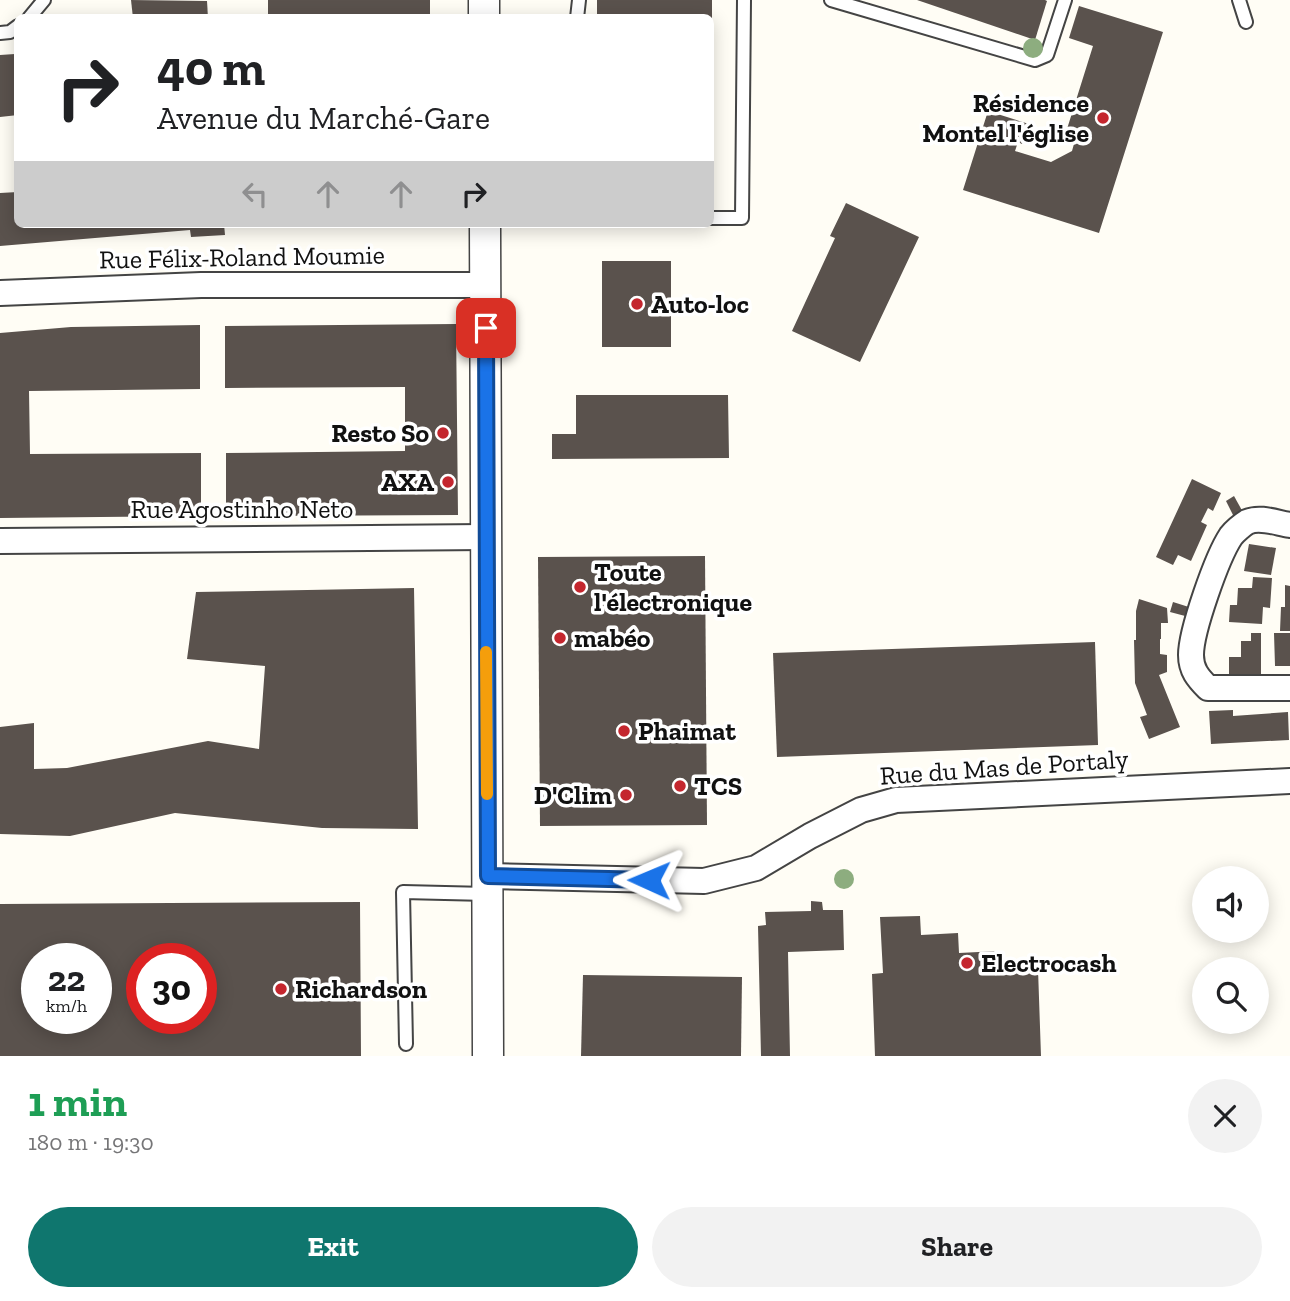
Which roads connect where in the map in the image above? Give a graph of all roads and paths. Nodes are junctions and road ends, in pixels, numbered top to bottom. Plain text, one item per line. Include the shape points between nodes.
1 (44, 0) edge
2 (744, 0) edge
3 (831, 0) edge
4 (1065, 0) edge
5 (1239, 0) edge
6 (32, 14) edge
7 (1246, 22) dead end
8 (714, 218) edge
9 (485, 228) edge
10 (486, 285) junction
11 (0, 293) edge
12 (1290, 526) edge
13 (485, 537) junction
14 (0, 541) edge
15 (1290, 688) edge
16 (1290, 781) edge
17 (488, 885) junction
18 (406, 1044) dead end
19 (488, 1056) edge

1 - 6 lane
2 - 8 lane via 742,218
3 - 4 lane via 1035,60 1047,55
5 - 7 lane
9 - 10 street
10 - 11 street, Rue Félix-Roland Moumie via 201,285
10 - 13 street
12 - 15 street via 1259,519 1231,535 1194,631 1191,656 1194,672 1208,688
13 - 14 street, Rue Agostinho Neto
13 - 17 street
16 - 17 street, Rue du Mas de Portaly via 896,800 861,810 756,868 704,881
17 - 18 lane via 403,892
17 - 19 street

